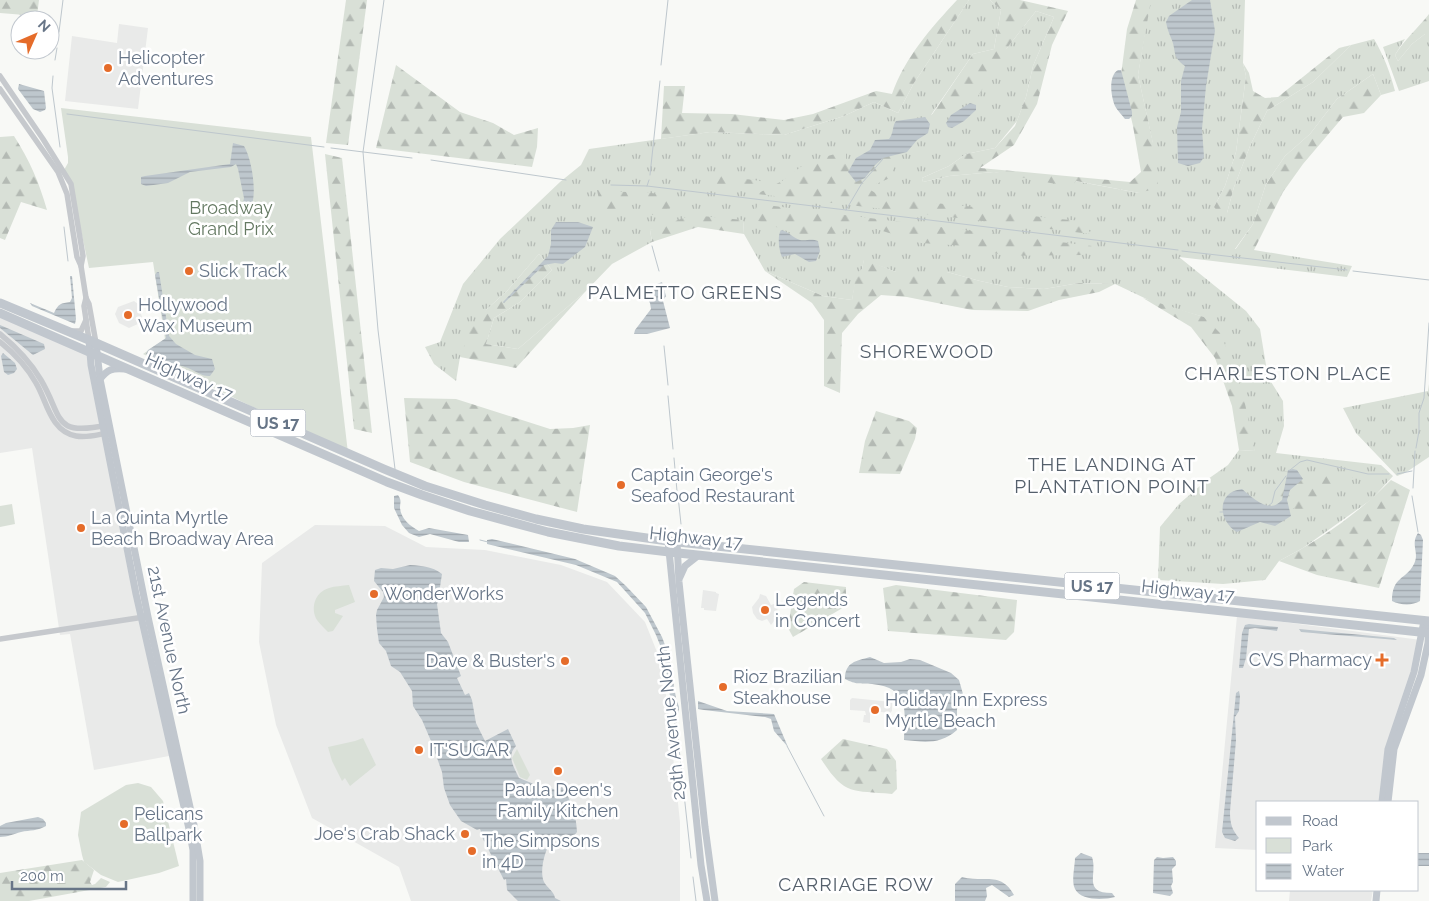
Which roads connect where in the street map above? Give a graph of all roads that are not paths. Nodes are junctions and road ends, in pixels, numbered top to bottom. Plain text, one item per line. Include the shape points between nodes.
1 (0, 76) edge
2 (0, 89) edge
3 (81, 266) junction
4 (86, 298) junction
5 (0, 303) edge
6 (0, 313) edge
7 (86, 318) junction
8 (61, 329) junction
9 (0, 334) edge
10 (92, 341) junction
11 (0, 342) edge
12 (93, 353) junction
13 (131, 370) junction
14 (100, 379) junction
15 (106, 425) junction
16 (107, 433) junction
17 (673, 542) junction
18 (673, 552) junction
19 (699, 555) junction
20 (679, 582) junction
21 (145, 617) junction
22 (1427, 621) edge
23 (1426, 633) edge
24 (0, 639) edge
25 (1382, 801) edge
26 (1388, 801) edge
27 (193, 901) edge
28 (200, 901) edge
29 (706, 901) edge
30 (715, 901) edge

1 - 3 street, 21st Avenue North via 71,184 83,256
2 - 3 street, 21st Avenue North via 58,172 67,194 76,257
3 - 4 street, 21st Avenue North
4 - 7 street, 21st Avenue North
4 - 10 street, 21st Avenue North
5 - 8 highway, Highway 17 / US 17
6 - 12 highway, Highway 17 / US 17
7 - 8 street via 81,330
7 - 10 street, 21st Avenue North
8 - 10 highway, Highway 17 / US 17
9 - 15 street via 39,376 60,420 78,429
10 - 12 main road, 21st Avenue North
10 - 17 highway, Highway 17 / US 17 via 384,470 460,498 583,529
11 - 16 street via 32,377 50,416 60,427 75,436 92,437
12 - 13 highway, Highway 17 / US 17
12 - 14 main road, 21st Avenue North
12 - 15 main road, 21st Avenue North via 90,365
13 - 14 main road via 113,368
13 - 18 highway, Highway 17 / US 17 via 387,482 470,511 539,530 619,546
14 - 15 main road, 21st Avenue North
15 - 16 main road, 21st Avenue North
16 - 21 main road, 21st Avenue North
17 - 18 main road, 29th Avenue North
17 - 22 highway, Highway 17 / US 17
18 - 19 highway, Highway 17 / US 17
18 - 20 main road, 29th Avenue North
18 - 29 main road, 29th Avenue North
19 - 20 main road via 685,566
19 - 23 highway, Highway 17 / US 17
20 - 30 main road, 29th Avenue North
21 - 24 street
21 - 27 main road, 21st Avenue North via 193,850
21 - 28 main road, 21st Avenue North via 194,825 200,861
22 - 23 main road
23 - 25 main road via 1388,749
23 - 26 main road via 1421,675 1396,741

